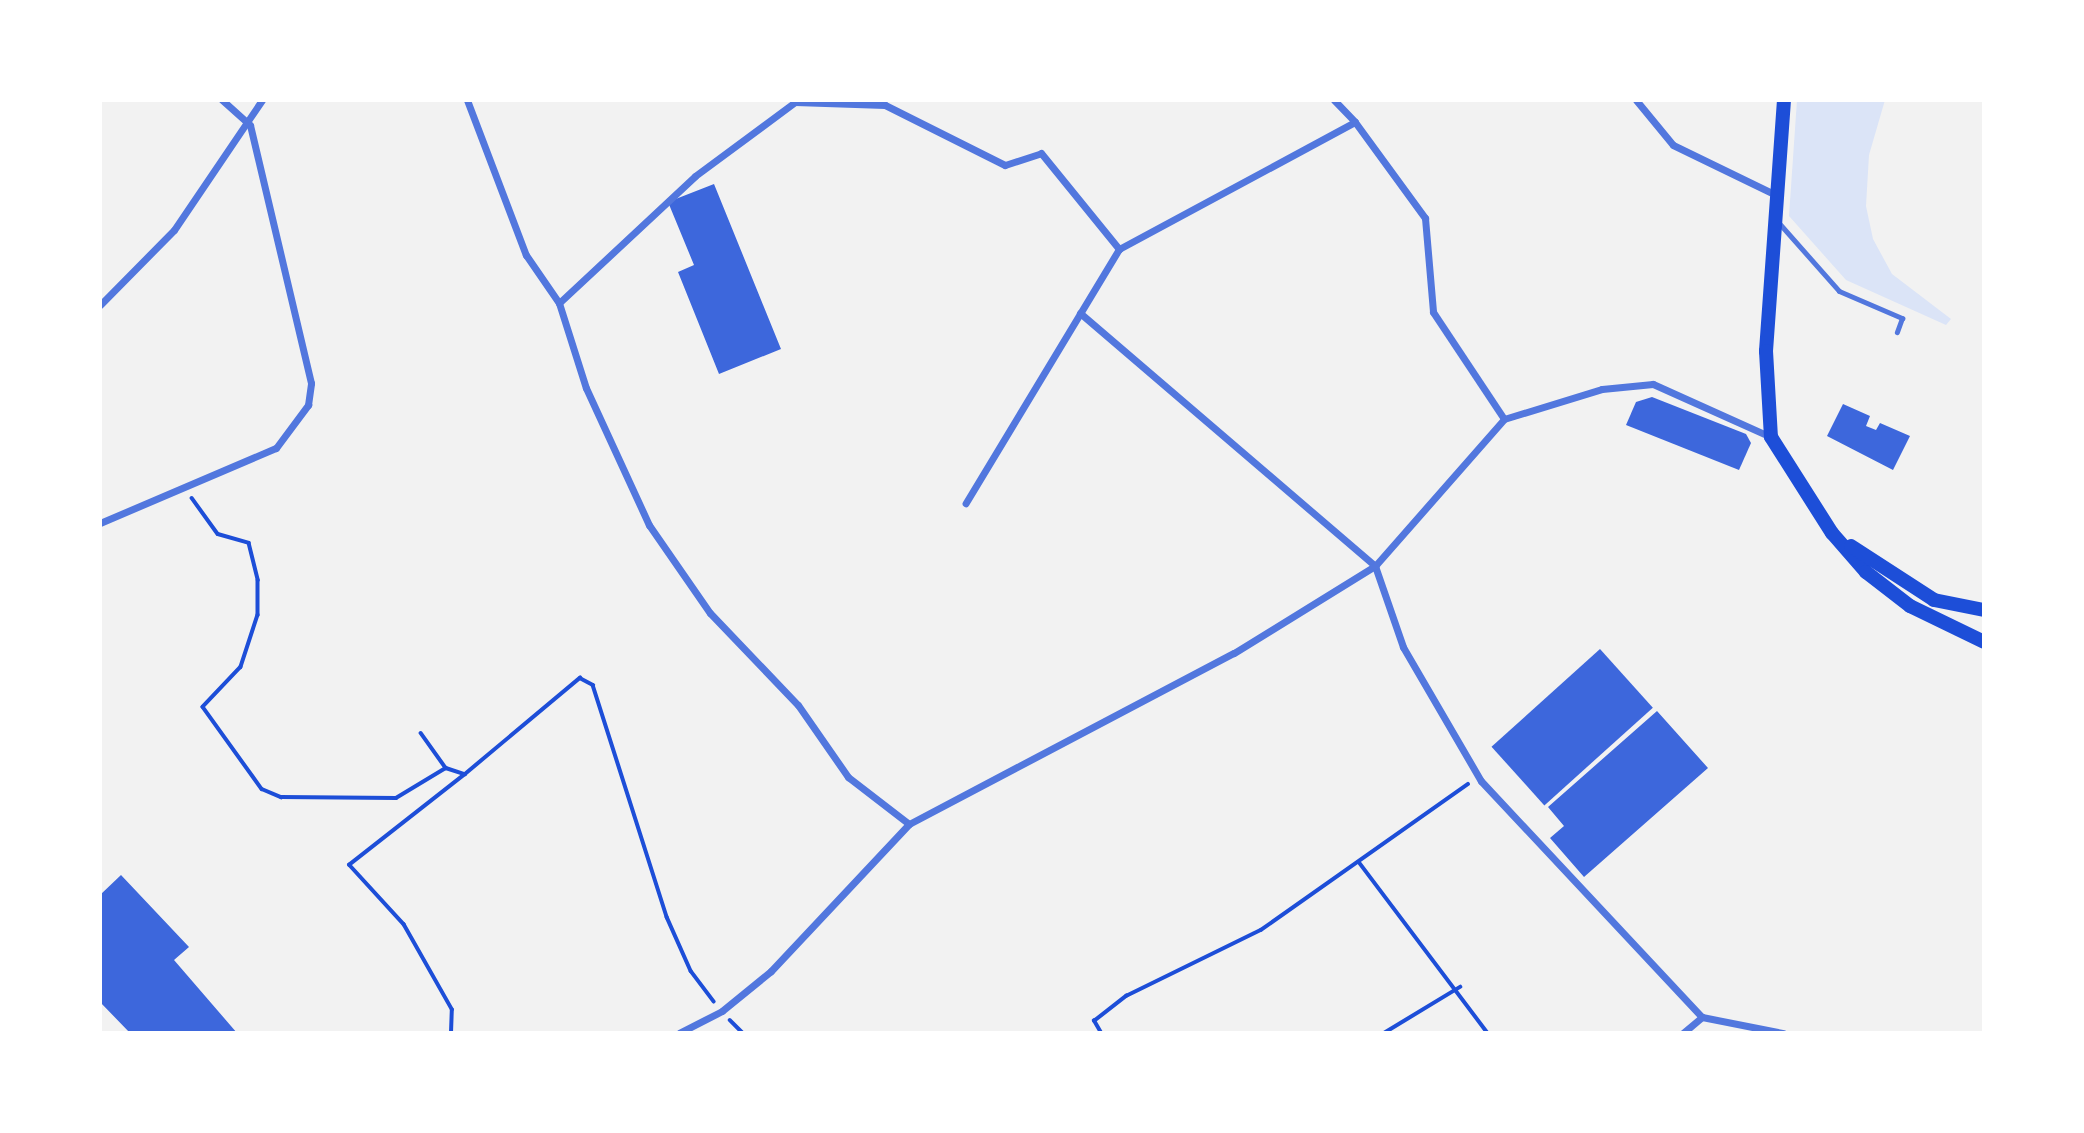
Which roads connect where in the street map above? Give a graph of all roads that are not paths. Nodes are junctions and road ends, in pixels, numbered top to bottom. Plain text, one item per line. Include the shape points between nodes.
1 (222, 100) edge
2 (262, 100) edge
3 (467, 100) edge
4 (1334, 100) edge
5 (1636, 100) edge
6 (1784, 100) edge
7 (1355, 122) junction
8 (250, 125) junction
9 (1779, 196) junction
10 (1778, 222) junction
11 (1119, 249) junction
12 (559, 303) junction
13 (100, 305) edge
14 (1080, 313) junction
15 (1897, 332) dead end
16 (1504, 419) junction
17 (1771, 437) junction
18 (966, 503) dead end
19 (100, 523) edge
20 (1832, 533) junction
21 (1375, 566) junction
22 (1984, 610) edge
23 (1984, 642) edge
24 (909, 824) junction
25 (1702, 1017) junction
26 (680, 1033) edge
27 (1683, 1033) edge
28 (1783, 1033) edge

1 - 8 street
2 - 8 street
3 - 12 street via 526,255
4 - 7 street
5 - 9 street via 1673,145
6 - 9 main road
7 - 11 street
7 - 16 street via 1425,218 1433,312
8 - 13 street via 174,230
8 - 19 street via 311,383 308,405 276,448 189,489
9 - 10 main road
10 - 15 lane via 1839,291 1902,318
10 - 17 main road via 1766,351
11 - 12 street via 1041,153 1005,165 885,105 795,102 695,176
11 - 14 street
12 - 24 street via 586,388 649,525 710,613 798,705 848,777
14 - 18 street
14 - 21 street
16 - 17 street via 1602,389 1653,384
16 - 21 street
17 - 20 main road
20 - 22 main road via 1934,600
20 - 23 main road via 1866,572 1910,606
21 - 24 street via 1234,653
21 - 25 street via 1403,647 1478,777
24 - 26 street via 817,930 722,1011
25 - 27 street
25 - 28 street

